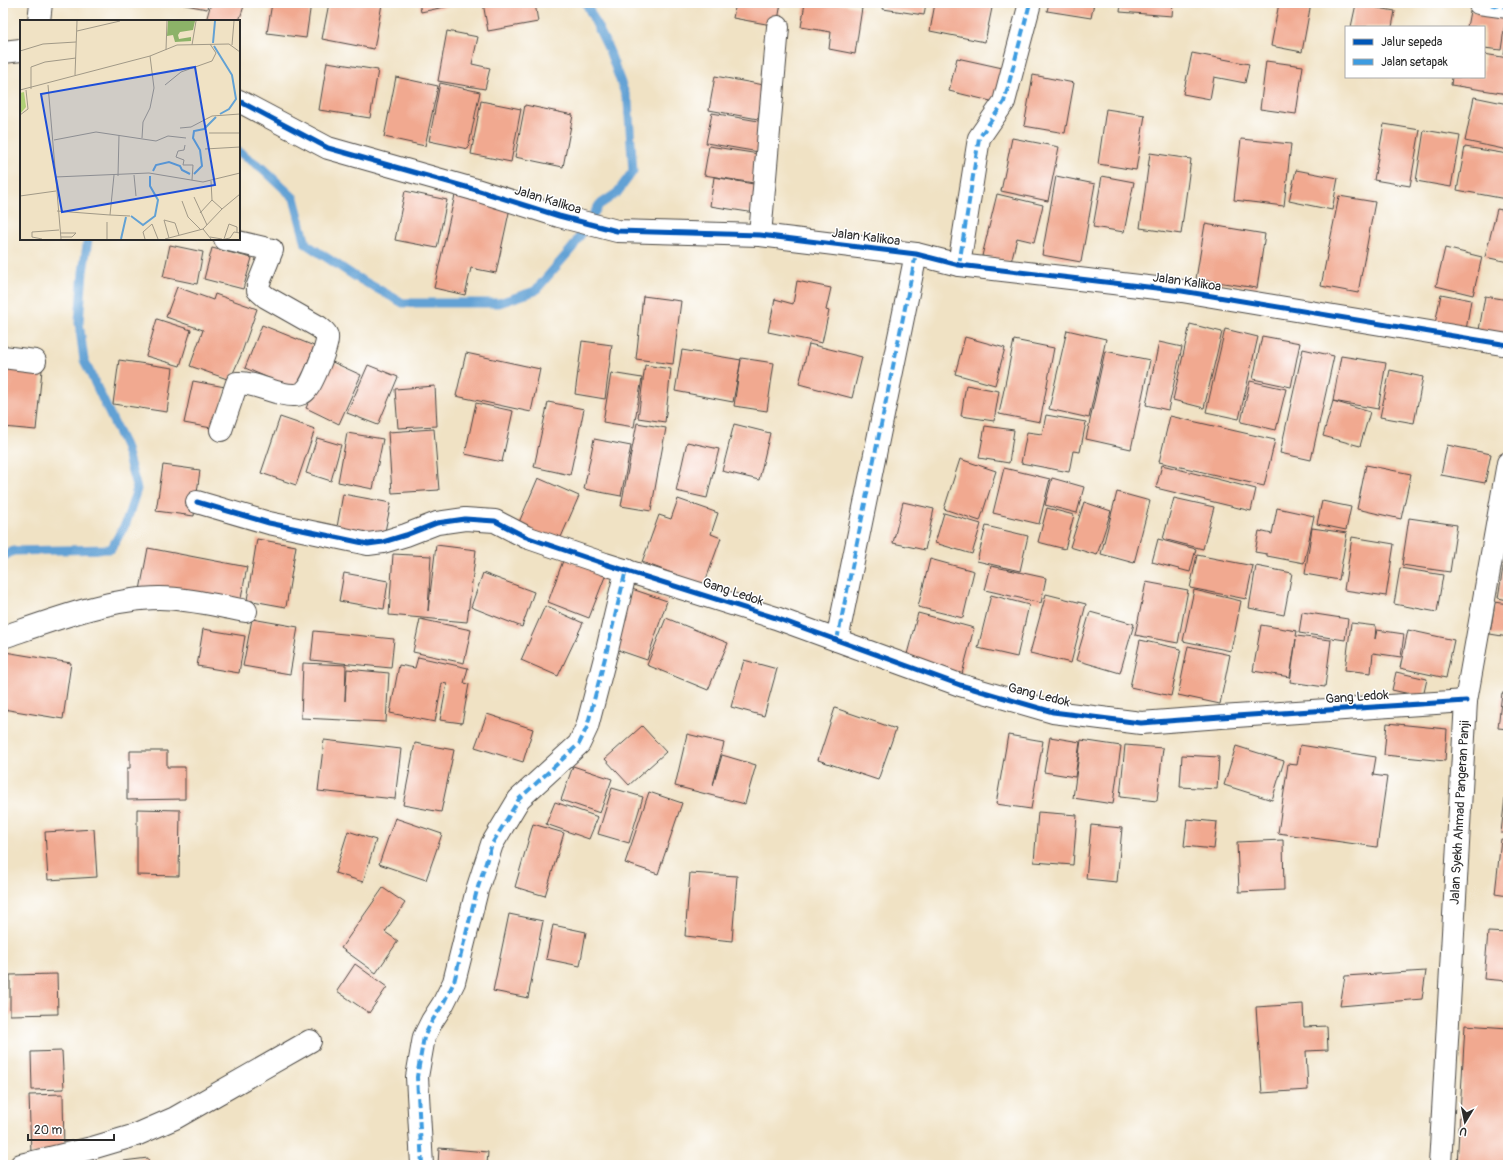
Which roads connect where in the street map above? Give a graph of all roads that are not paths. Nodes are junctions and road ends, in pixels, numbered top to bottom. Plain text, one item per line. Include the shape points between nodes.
1 (41, 3) edge
2 (1030, 3) edge
3 (1479, 3) edge
4 (1508, 7) edge
5 (39, 20) edge
6 (778, 28) dead end
7 (20, 50) edge
8 (3, 52) edge
9 (240, 102) edge
10 (760, 235) junction
11 (229, 240) edge
12 (916, 254) junction
13 (959, 265) junction
14 (1508, 345) edge
15 (3, 357) edge
16 (35, 361) dead end
17 (221, 430) dead end
18 (1508, 463) edge
19 (197, 502) dead end
20 (626, 570) junction
21 (246, 611) dead end
22 (3, 637) edge
23 (837, 640) junction
24 (1466, 701) junction
25 (310, 1041) dead end
26 (21, 1165) edge
27 (422, 1165) edge
28 (1440, 1165) edge

1 - 5 street
2 - 13 street via 1004,102 979,138
3 - 4 street
6 - 10 street
7 - 8 street
9 - 10 street, Jalan Kalikoa via 328,148 617,231
10 - 12 street, Jalan Kalikoa
11 - 17 street via 272,250 258,290 318,327 325,332 327,339 323,355 307,390 295,396 238,383
12 - 13 street, Jalan Kalikoa
12 - 23 street
13 - 14 street, Jalan Kalikoa via 1182,291
15 - 16 street
18 - 24 street, Jalan Syekh Ahmad Pangeran Panji
19 - 20 street, Gang Ledok via 269,523 368,544 406,535 437,523 465,519 495,521 526,537
20 - 23 street, Gang Ledok
20 - 27 street via 607,650 579,744 519,799 492,844 477,890 454,982 424,1037 417,1077
21 - 22 street via 183,600 134,600 95,608
23 - 24 street, Gang Ledok via 960,685 1053,712 1142,724
24 - 28 street, Jalan Syekh Ahmad Pangeran Panji
25 - 26 street via 175,1118 136,1135

